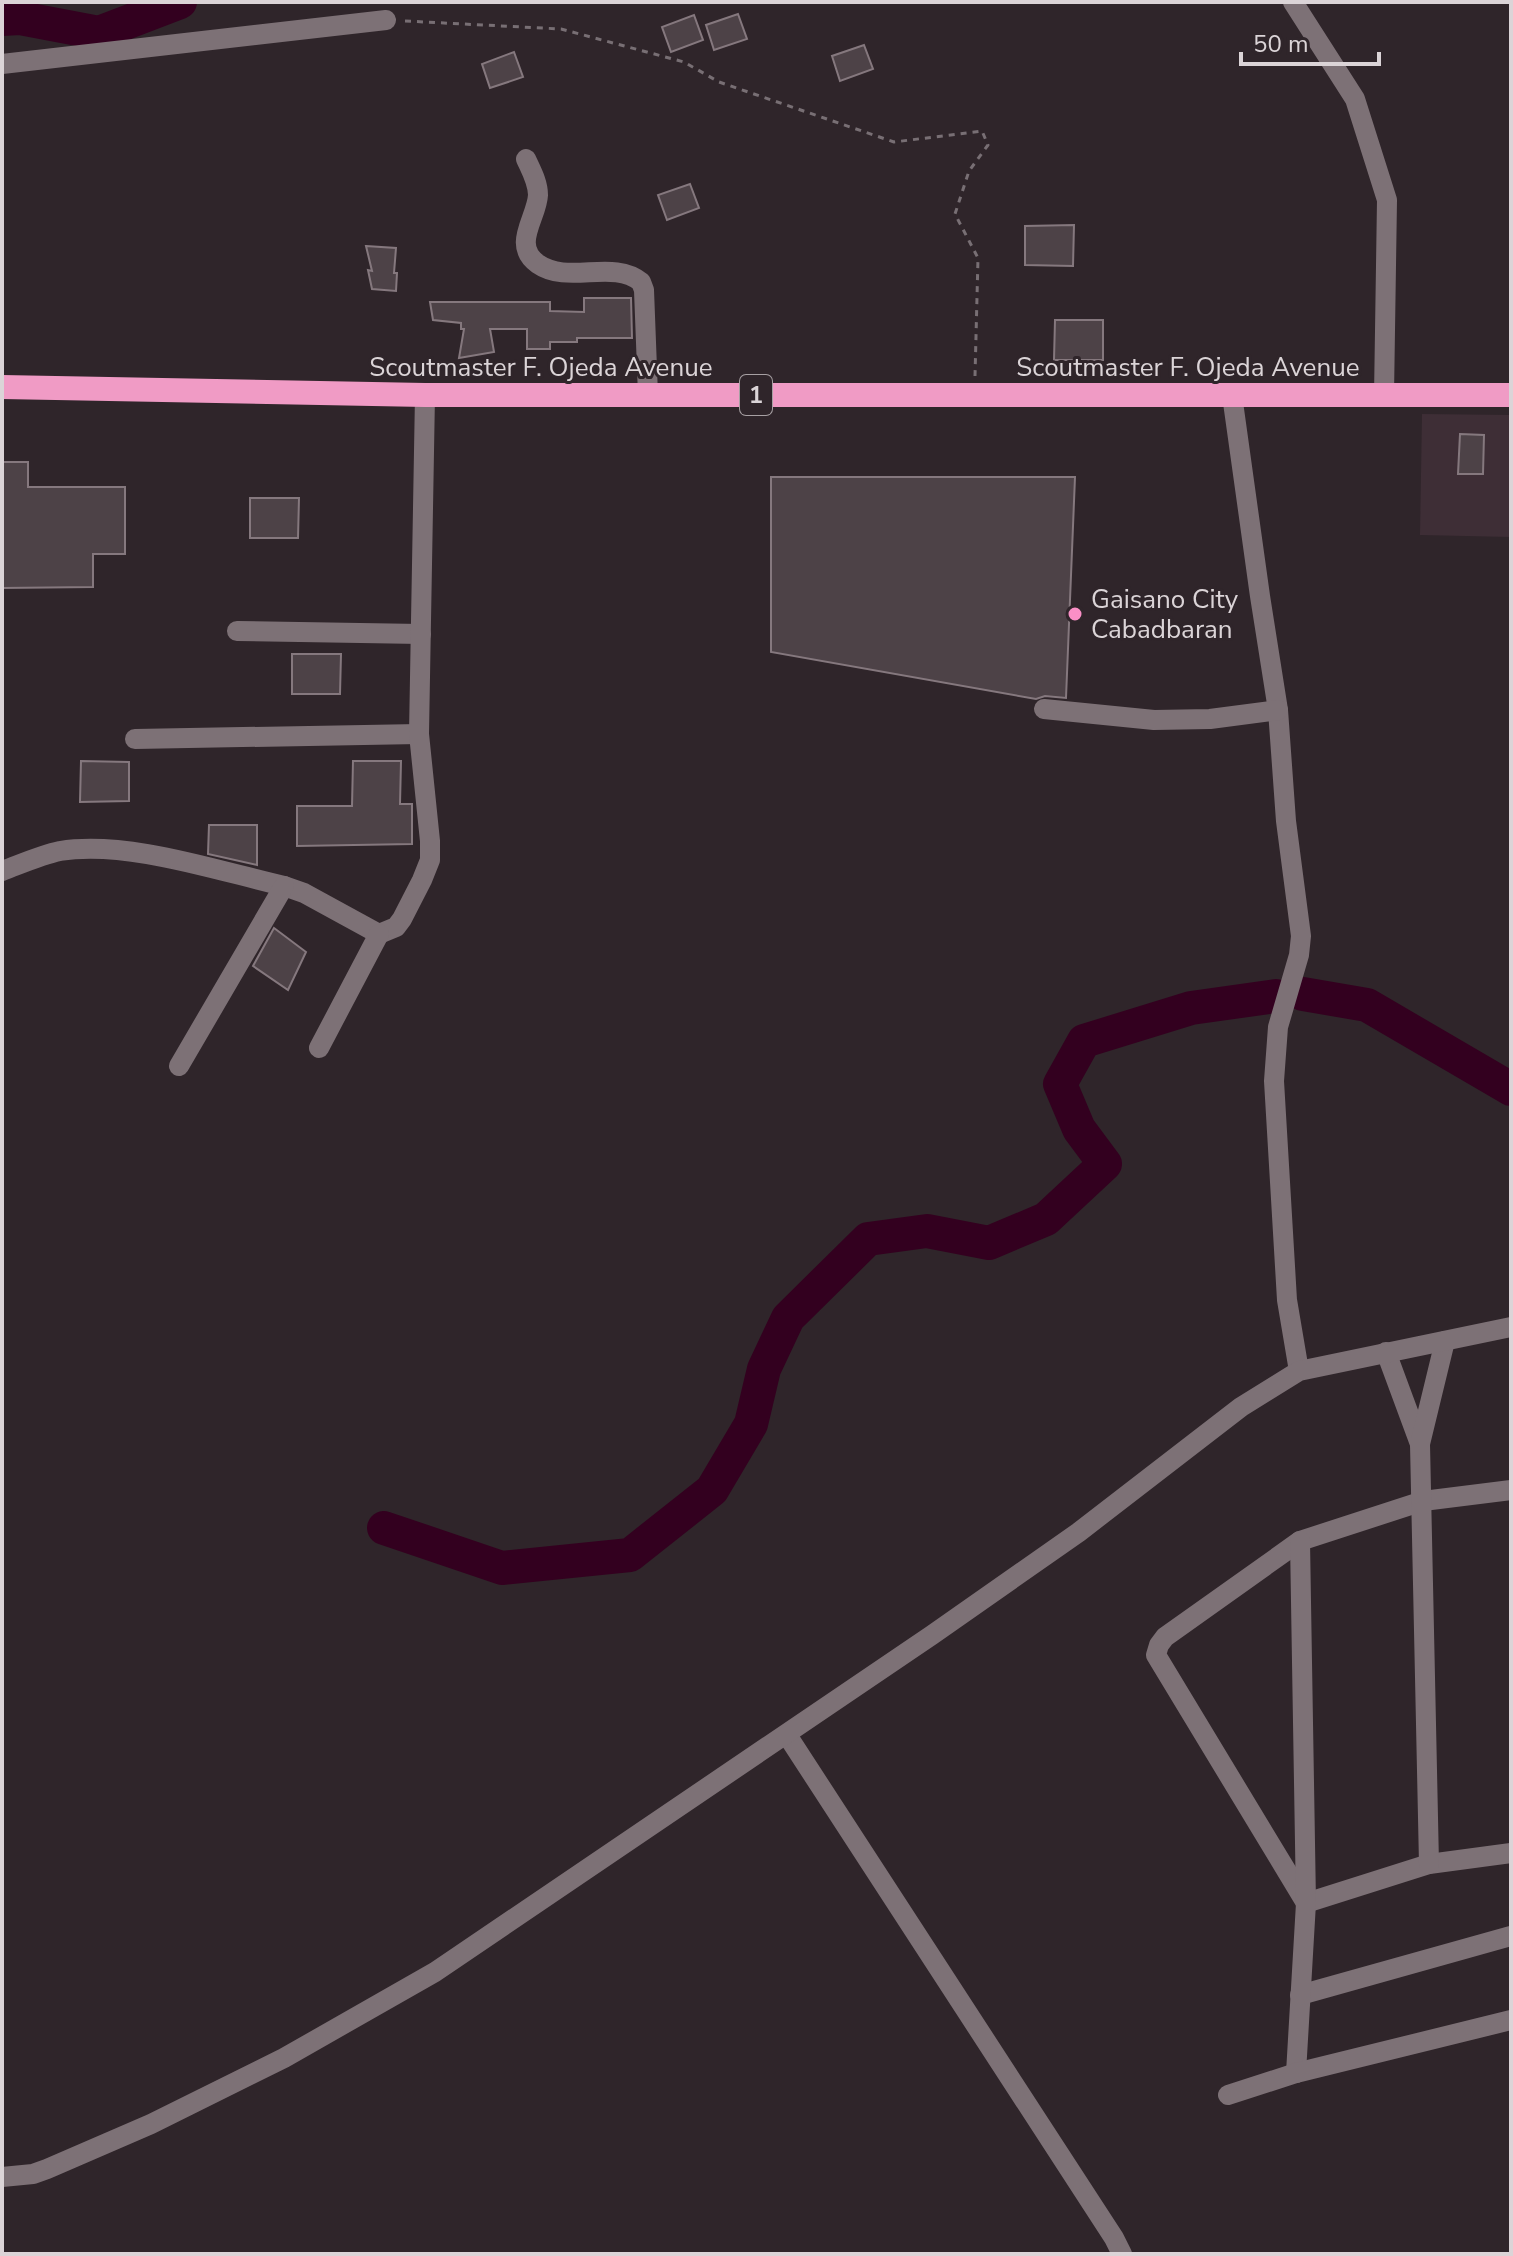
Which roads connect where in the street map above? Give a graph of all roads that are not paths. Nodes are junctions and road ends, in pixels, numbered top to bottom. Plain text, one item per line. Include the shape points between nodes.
1 (1293, 2) edge
2 (386, 20) road end
3 (2, 64) edge
4 (526, 159) dead end
5 (2, 387) edge
6 (425, 395) junction
7 (648, 395) junction
8 (1232, 395) junction
9 (1511, 395) edge
10 (1384, 396) junction
11 (237, 631) dead end
12 (421, 634) junction
13 (1044, 709) dead end
14 (1278, 710) junction
15 (419, 734) junction
16 (135, 739) dead end
17 (2, 871) edge
18 (284, 886) junction
19 (379, 934) junction
20 (319, 1048) dead end
21 (179, 1066) dead end
22 (1511, 1327) edge
23 (1445, 1341) junction
24 (1386, 1352) junction
25 (1299, 1371) junction
26 (1420, 1444) junction
27 (1511, 1490) edge
28 (1423, 1501) junction
29 (1300, 1541) junction
30 (787, 1735) junction
31 (1511, 1853) edge
32 (1429, 1864) junction
33 (1306, 1903) junction
34 (1511, 1936) edge
35 (1300, 1995) junction
36 (1511, 2020) edge
37 (1296, 2073) junction
38 (1228, 2095) dead end
39 (2, 2177) edge
40 (1122, 2254) edge

1 - 10 street via 1355,99 1387,200
2 - 3 street
4 - 7 street via 538,195 525,241 537,264 561,272 624,273 641,282
5 - 6 highway, Scoutmaster F. Ojeda Avenue / 1
6 - 7 highway, Scoutmaster F. Ojeda Avenue / 1
6 - 12 street
7 - 8 highway, Scoutmaster F. Ojeda Avenue / 1
8 - 10 highway, Scoutmaster F. Ojeda Avenue / 1
8 - 14 street
9 - 10 highway, Scoutmaster F. Ojeda Avenue / 1
11 - 12 street
12 - 15 street
13 - 14 street via 1154,720
14 - 25 street via 1301,936 1278,1027 1274,1081 1287,1300
15 - 16 street
15 - 19 street via 430,860 402,919
17 - 18 street via 58,852 89,848 127,851
18 - 19 street
18 - 21 street
19 - 20 street
22 - 23 street
23 - 24 street
23 - 26 street
24 - 25 street
24 - 26 street
25 - 30 street via 1241,1407 1079,1532
26 - 28 street
27 - 28 street
28 - 29 street
28 - 32 street
29 - 33 street
29 - 33 street via 1165,1637 1156,1655
30 - 39 street via 401,1993 151,2124 33,2174
30 - 40 street
31 - 32 street
32 - 33 street
33 - 35 street
34 - 35 street
35 - 37 street
36 - 37 street
37 - 38 street

